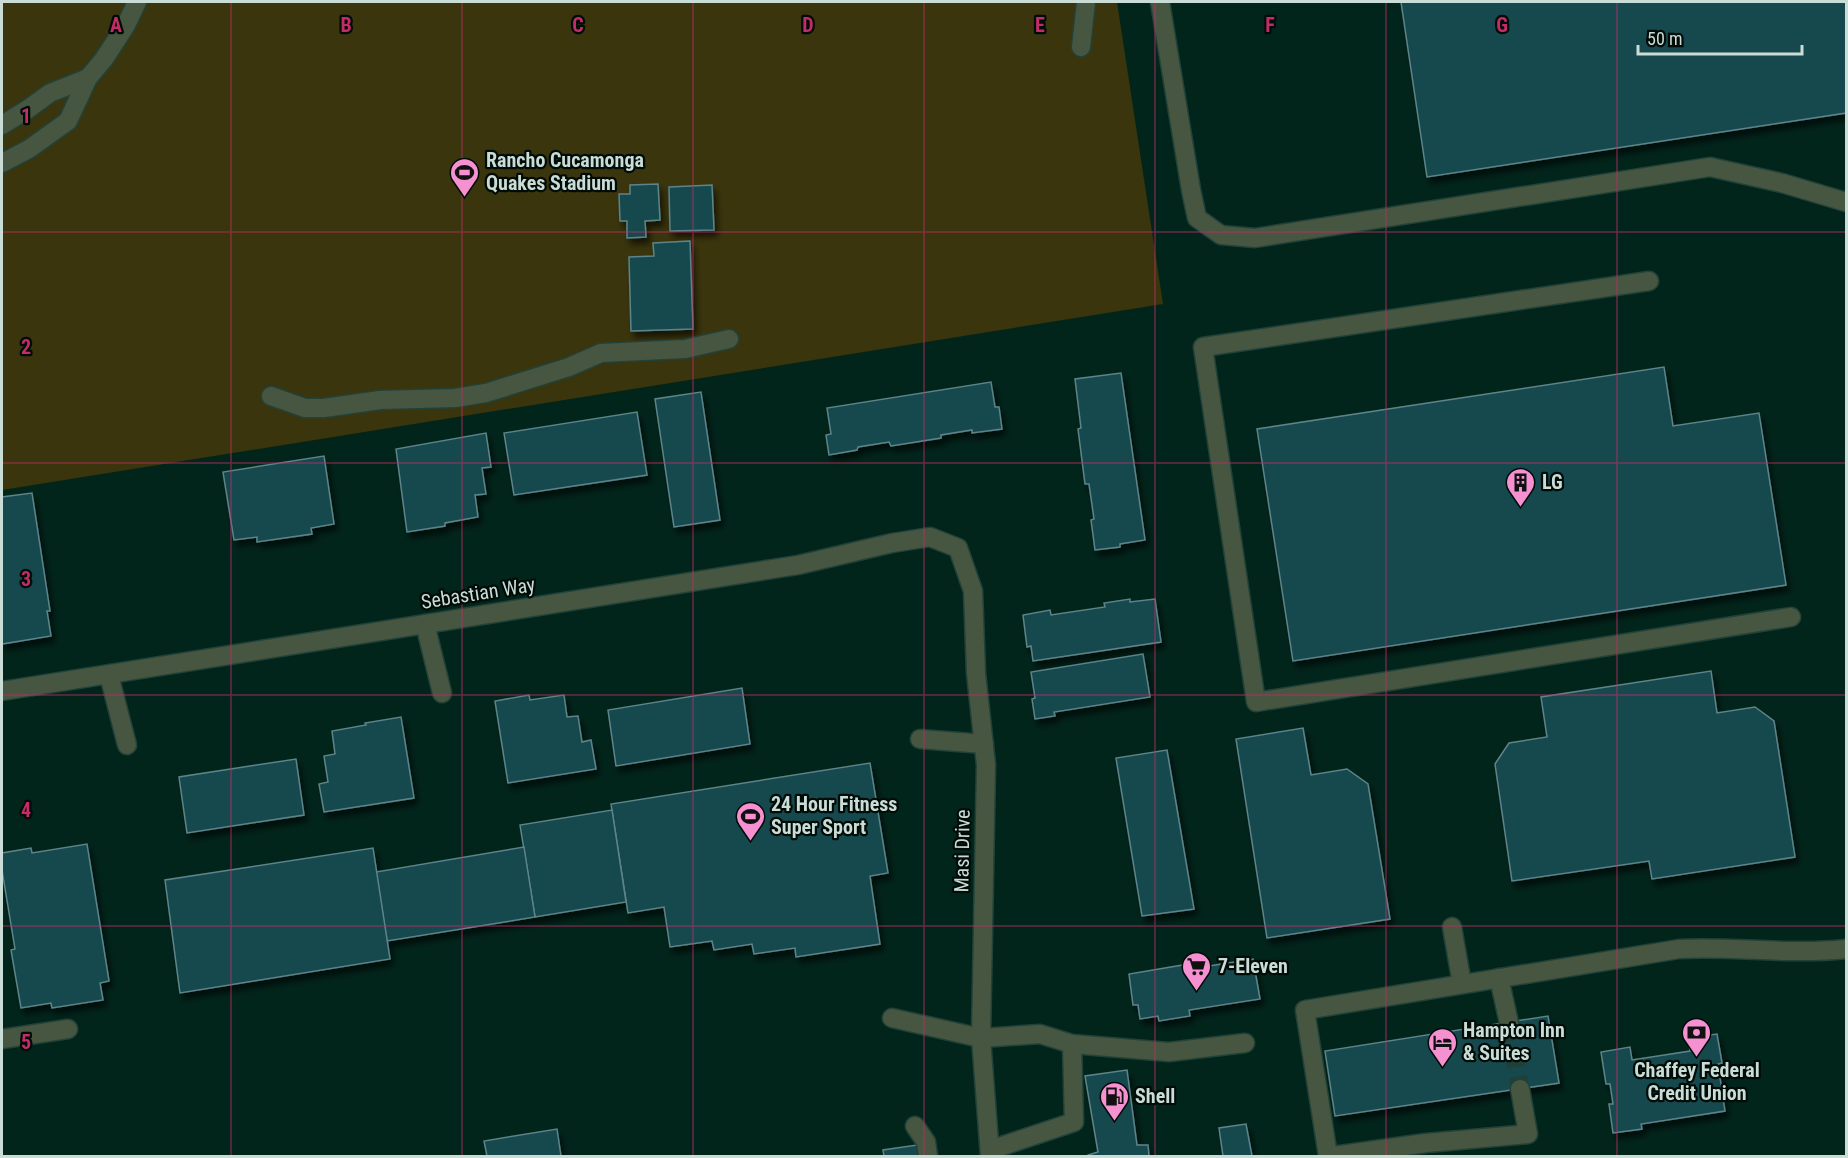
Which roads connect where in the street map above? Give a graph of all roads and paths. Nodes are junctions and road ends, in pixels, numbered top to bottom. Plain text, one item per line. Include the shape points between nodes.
1 (137, 2) edge
2 (1086, 2) edge
3 (1160, 2) edge
4 (1081, 47) dead end
5 (88, 78) junction
6 (2, 124) edge
7 (2, 163) edge
8 (1846, 202) edge
9 (1649, 281) dead end
10 (729, 339) dead end
11 (271, 396) dead end
12 (958, 548) joint
13 (1791, 617) dead end
14 (425, 624) junction
15 (109, 675) junction
16 (2, 691) edge
17 (442, 693) dead end
18 (921, 740) dead end
19 (984, 744) junction
20 (127, 745) dead end
21 (1452, 927) dead end
22 (1846, 948) edge
23 (1499, 978) junction
24 (1462, 984) junction
25 (892, 1018) dead end
26 (1509, 1023) tunnel mouth
27 (69, 1029) dead end
28 (981, 1038) junction
29 (2, 1039) edge
30 (1245, 1042) dead end
31 (1072, 1044) junction
32 (1520, 1089) tunnel mouth
33 (915, 1126) dead end
34 (990, 1153) edge
35 (928, 1156) edge
36 (1330, 1156) edge

1 - 5 street via 126,25
2 - 4 street
3 - 8 street via 1197,219 1221,235 1255,238 1710,168
5 - 6 street via 50,93
5 - 7 street via 68,122
9 - 13 street via 1203,347 1256,702
10 - 11 street via 677,350 601,353 486,393 455,398 380,399 305,408
12 - 14 street, Sebastian Way via 930,537 798,565
12 - 19 street, Masi Drive via 973,591
14 - 15 street, Sebastian Way
14 - 17 street
15 - 16 street, Sebastian Way
15 - 20 street
18 - 19 street
19 - 28 street, Masi Drive
21 - 24 street
22 - 23 street via 1790,952 1679,949
23 - 24 street
23 - 26 street
24 - 36 street via 1305,1010
25 - 28 street
27 - 29 street
28 - 31 street via 1040,1034
28 - 34 street, Masi Drive
30 - 31 street via 1169,1052
31 - 34 street via 1074,1122
32 - 36 street via 1528,1134
33 - 35 street via 926,1142

